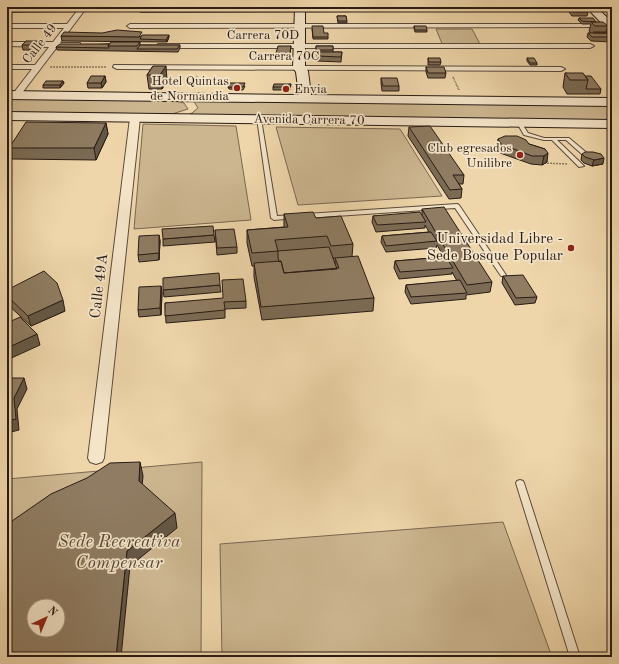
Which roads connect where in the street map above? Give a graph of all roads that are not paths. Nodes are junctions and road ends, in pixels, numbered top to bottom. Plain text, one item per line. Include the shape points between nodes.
1 (591, 7) edge
2 (83, 8) edge
3 (302, 8) edge
4 (521, 8) edge
5 (551, 8) dead end
6 (606, 8) edge
7 (7, 10) edge
8 (137, 16) edge
9 (612, 16) edge
10 (534, 19) dead end
11 (7, 26) edge
12 (69, 26) junction
13 (302, 26) junction
14 (608, 27) edge
15 (126, 33) edge
16 (545, 36) junction
17 (7, 44) edge
18 (55, 44) junction
19 (86, 45) edge
20 (150, 46) edge
21 (590, 46) dead end
22 (302, 47) junction
23 (7, 67) edge
24 (37, 67) junction
25 (117, 67) road end
26 (302, 69) junction
27 (560, 69) dead end
28 (11, 95) edge
29 (167, 97) junction
30 (305, 98) junction
31 (612, 102) edge
32 (7, 116) edge
33 (135, 118) junction
34 (164, 118) junction
35 (259, 120) junction
36 (519, 123) junction
37 (612, 124) edge
38 (552, 139) junction
39 (586, 155) edge
40 (579, 165) road end
41 (503, 275) edge
42 (96, 458) dead end
43 (520, 483) dead end
44 (575, 657) edge

1 - 14 main road
2 - 7 street
2 - 12 street, Calle 49
3 - 4 street
3 - 8 street
3 - 13 main road
4 - 5 street
6 - 9 main road
8 - 13 street
8 - 15 street
10 - 16 street
11 - 12 street
12 - 18 street, Calle 49
13 - 16 street
13 - 22 main road
14 - 16 street
16 - 21 street, Carrera 70D
16 - 22 street, Carrera 70D
17 - 18 street
18 - 19 street
18 - 24 street, Calle 49
20 - 22 street, Carrera 70D
22 - 26 main road
23 - 24 street
24 - 28 street, Calle 49
25 - 26 street, Carrera 70C
26 - 27 street, Carrera 70C
26 - 30 main road
28 - 29 main road, Avenida Carrera 70
29 - 30 main road, Avenida Carrera 70
29 - 34 main road via 187,102 192,108 182,115
30 - 31 main road, Avenida Carrera 70
32 - 33 main road, Avenida Carrera 70
33 - 34 main road, Avenida Carrera 70
33 - 42 street, Calle 49A
34 - 35 main road, Avenida Carrera 70
35 - 36 main road, Avenida Carrera 70
35 - 41 lane via 274,218 457,206
36 - 37 main road, Avenida Carrera 70
36 - 38 lane via 526,134
38 - 39 lane via 567,139
38 - 40 lane
43 - 44 lane

